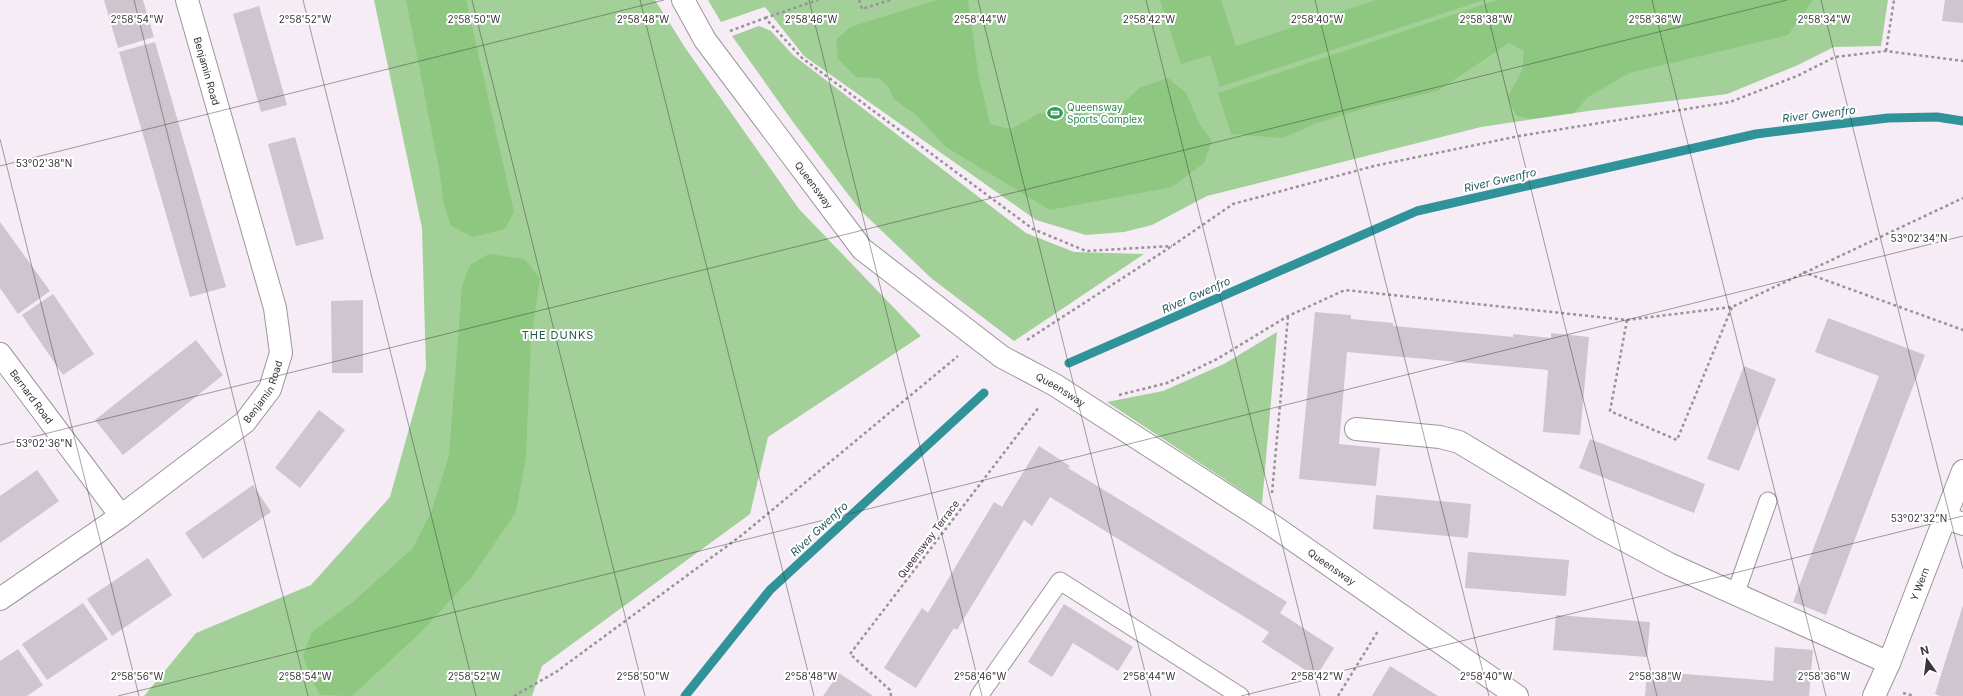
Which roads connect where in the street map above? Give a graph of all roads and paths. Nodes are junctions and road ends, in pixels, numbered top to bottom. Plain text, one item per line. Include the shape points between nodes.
1 (187, 0) edge
2 (683, 0) edge
3 (818, 0) edge
4 (859, 0) edge
5 (890, 0) edge
6 (1894, 0) edge
7 (765, 18) junction
8 (705, 40) junction
9 (1886, 52) junction
10 (1963, 61) edge
11 (1963, 198) edge
12 (1172, 246) junction
13 (1803, 272) junction
14 (1732, 307) junction
15 (1288, 316) junction
16 (1627, 320) junction
17 (1963, 330) edge
18 (978, 339) junction
19 (0, 354) edge
20 (1002, 357) junction
21 (1055, 385) junction
22 (1117, 395) dead end
23 (1356, 429) dead end
24 (1963, 471) edge
25 (1768, 501) dead end
26 (121, 516) junction
27 (1954, 521) edge
28 (1269, 523) junction
29 (1735, 595) junction
30 (0, 599) edge
31 (1391, 609) junction
32 (1889, 663) junction
33 (514, 696) edge
34 (891, 696) edge
35 (979, 696) edge
36 (1240, 696) edge
37 (1338, 696) edge
38 (1518, 696) edge
39 (1874, 696) edge

1 - 26 street, Benjamin Road via 275,308 282,353 270,390 245,422
2 - 8 street, Queensway
3 - 7 path
4 - 5 path via 862,9
6 - 9 path
7 - 8 path
7 - 12 path via 802,58 1033,229 1086,251
8 - 18 street, Queensway via 862,249
9 - 10 path
9 - 12 path via 1835,57 1797,76 1730,102 1518,136 1374,166 1233,204
11 - 13 path
12 - 20 path
13 - 14 path
13 - 17 path
14 - 16 path
14 - 16 path via 1677,440 1610,412
15 - 16 path via 1345,290
15 - 22 path via 1217,359 1168,383
15 - 28 path
18 - 20 street, Queensway
18 - 33 path via 742,535 556,672
19 - 26 street, Bernard Road
20 - 21 street, Queensway
21 - 28 street, Queensway
21 - 34 path, Queensway Terrace via 850,654 890,690
23 - 29 street via 1440,437 1459,442 1602,528 1669,564
24 - 27 street, Y Wern
25 - 29 lane
26 - 30 street, Benjamin Road
27 - 32 street, Y Wern
28 - 31 street, Queensway
29 - 32 street
31 - 37 path
31 - 38 street, Queensway
32 - 39 street, Y Wern
35 - 36 lane via 1060,581

